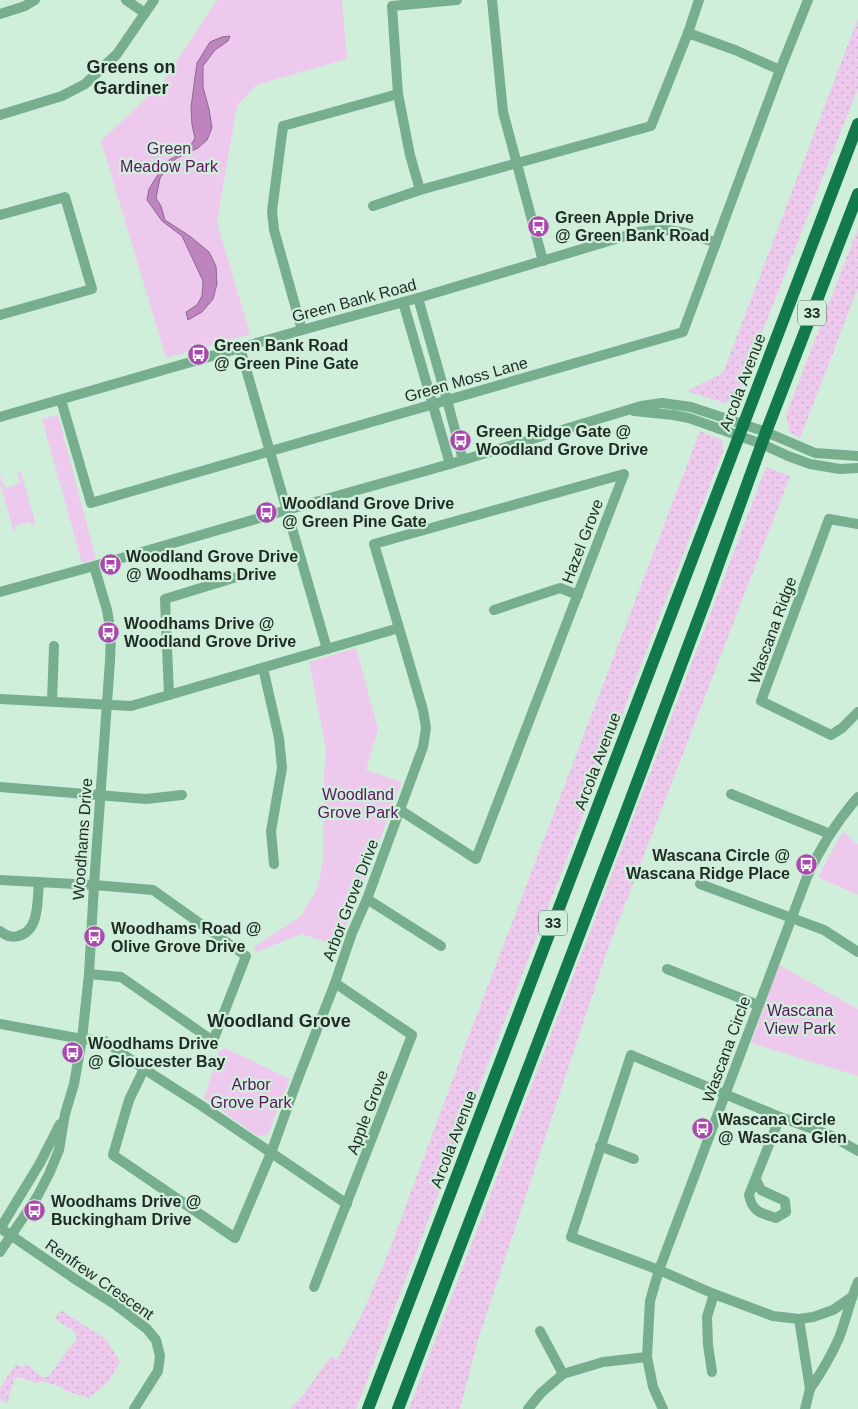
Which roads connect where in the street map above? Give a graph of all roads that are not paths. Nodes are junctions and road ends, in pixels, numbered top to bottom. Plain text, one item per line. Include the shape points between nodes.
1 (35, 0) edge
2 (126, 0) edge
3 (154, 0) edge
4 (457, 0) edge
5 (492, 0) edge
6 (699, 0) edge
7 (808, 0) edge
8 (145, 13) junction
9 (0, 14) edge
10 (688, 33) junction
11 (780, 70) junction
12 (398, 94) junction
13 (0, 115) edge
14 (858, 124) edge
15 (517, 164) junction
16 (420, 190) junction
17 (858, 194) edge
18 (373, 206) dead end
19 (0, 215) edge
20 (716, 243) junction
21 (544, 261) junction
22 (418, 298) junction
23 (403, 302) junction
24 (0, 315) edge
25 (302, 330) junction
26 (240, 348) junction
27 (61, 400) junction
28 (447, 400) junction
29 (433, 404) junction
30 (626, 411) junction
31 (0, 417) edge
32 (743, 424) junction
33 (766, 432) junction
34 (738, 436) junction
35 (762, 444) junction
36 (271, 452) junction
37 (858, 456) edge
38 (463, 460) junction
39 (450, 464) junction
40 (858, 468) edge
41 (287, 510) junction
42 (858, 524) edge
43 (94, 566) junction
44 (240, 576) dead end
45 (0, 592) edge
46 (578, 594) junction
47 (494, 610) dead end
48 (399, 628) junction
49 (54, 646) dead end
50 (328, 649) junction
51 (263, 668) junction
52 (169, 695) junction
53 (0, 699) edge
54 (52, 701) junction
55 (107, 704) junction
56 (858, 712) edge
57 (0, 787) edge
58 (731, 794) dead end
59 (182, 795) dead end
60 (100, 796) junction
61 (858, 797) edge
62 (400, 810) junction
63 (830, 834) junction
64 (274, 864) dead end
65 (0, 880) edge
66 (39, 882) junction
67 (700, 884) dead end
68 (94, 885) junction
69 (367, 899) junction
70 (791, 918) junction
71 (0, 931) edge
72 (441, 946) dead end
73 (858, 952) edge
74 (667, 969) dead end
75 (89, 974) junction
76 (335, 983) junction
77 (758, 1005) junction
78 (0, 1024) edge
79 (82, 1039) junction
80 (144, 1068) junction
81 (726, 1094) junction
82 (65, 1114) junction
83 (780, 1118) junction
84 (600, 1146) junction
85 (858, 1151) edge
86 (271, 1153) junction
87 (634, 1159) dead end
88 (756, 1180) dead end
89 (348, 1204) junction
90 (0, 1228) edge
91 (11, 1236) junction
92 (0, 1252) edge
93 (659, 1270) junction
94 (858, 1282) edge
95 (314, 1287) dead end
96 (714, 1294) junction
97 (852, 1297) junction
98 (799, 1319) junction
99 (540, 1331) dead end
100 (647, 1357) junction
101 (712, 1372) dead end
102 (564, 1374) junction
103 (810, 1389) junction
104 (136, 1408) edge
105 (368, 1409) edge
106 (398, 1409) edge
107 (528, 1409) edge
108 (663, 1409) edge
109 (805, 1409) edge

1 - 9 street
2 - 8 street
3 - 8 street
4 - 12 street via 392,6
5 - 15 street via 503,112
6 - 10 street
7 - 11 street, Green Moss Lane
8 - 13 street via 117,54 85,84 62,96
10 - 11 street
10 - 15 street via 651,126
11 - 20 street, Green Moss Lane
12 - 16 street
12 - 25 street via 283,126 272,210 274,230
14 - 32 main road, Arcola Avenue / 33
15 - 16 street
15 - 21 street
16 - 18 street
17 - 33 main road, 33
19 - 24 street via 65,197 92,289
20 - 21 street, Green Bank Road via 685,232 653,230
20 - 28 street, Green Moss Lane via 682,332
21 - 22 street, Green Bank Road
22 - 23 street, Green Bank Road
22 - 28 street
23 - 25 street, Green Bank Road
23 - 29 street
25 - 26 street, Green Bank Road
26 - 27 street, Green Bank Road
26 - 36 street
27 - 31 street, Green Bank Road
27 - 36 street, Green Moss Lane via 91,503
28 - 29 street, Green Moss Lane
28 - 38 street
29 - 36 street, Green Moss Lane
29 - 39 street
30 - 32 street via 662,403 691,406
30 - 34 street via 690,418
30 - 38 street
32 - 33 street
32 - 34 main road, Arcola Avenue / 33
33 - 35 main road, 33
33 - 37 street via 815,453
34 - 35 street
34 - 105 main road, Arcola Avenue / 33
35 - 40 street via 810,464
35 - 106 main road, 33 via 630,802
36 - 41 street
38 - 39 street
39 - 41 street
41 - 43 street
41 - 50 street
42 - 56 street, Wascana Ridge via 829,519 761,702 831,735
43 - 45 street
43 - 55 street, Woodhams Drive via 111,634
44 - 52 street via 166,599
46 - 47 street via 560,588
46 - 48 street, Hazel Grove via 624,474 374,544
46 - 62 street, Hazel Grove via 476,859
48 - 50 street
48 - 62 street, Arbor Grove Drive via 426,728 423,747
49 - 54 street
50 - 51 street
51 - 52 street
51 - 64 street via 279,738 282,768 271,831
52 - 55 street via 131,706
53 - 54 street
54 - 55 street
55 - 60 street, Woodhams Drive
57 - 60 street
58 - 63 street
59 - 60 street via 146,799
60 - 68 street, Woodhams Drive
61 - 63 street, Wascana Circle
62 - 69 street, Arbor Grove Drive
63 - 70 street, Wascana Circle
65 - 66 street
66 - 68 street
66 - 71 street via 34,923 30,930 16,937
67 - 70 street
68 - 75 street, Woodhams Drive
68 - 75 street via 153,890 246,956 213,1041 121,977
69 - 72 street
69 - 76 street, Arbor Grove Drive
70 - 73 street via 824,930
70 - 77 street, Wascana Circle
74 - 77 street
75 - 79 street, Woodhams Drive
76 - 86 street, Arbor Grove Drive
76 - 89 street, Apple Grove via 412,1035
77 - 81 street, Wascana Circle
78 - 79 street
79 - 80 street via 106,1041
79 - 82 street, Woodhams Drive
80 - 86 street
80 - 86 street, Arbor Grove Drive via 129,1100 113,1155 235,1238
81 - 83 street
81 - 84 street via 632,1055
81 - 93 street, Wascana Circle
82 - 90 street, Woodhams Drive via 40,1163
82 - 91 street, Woodhams Drive via 59,1150 49,1174
83 - 85 street via 832,1136
83 - 88 street
84 - 87 street
84 - 93 street via 571,1236
86 - 89 street
89 - 95 street, Apple Grove
90 - 91 street, Renfrew Crescent
91 - 92 street, Woodhams Drive
91 - 104 street, Renfrew Crescent via 116,1305 156,1340 160,1356 158,1371
93 - 96 street
93 - 100 street, Wascana Circle via 650,1300
94 - 97 street
96 - 98 street via 772,1316
96 - 101 street via 707,1317
97 - 98 street via 833,1310
97 - 103 street via 839,1337
98 - 103 street
99 - 102 street
100 - 102 street via 602,1362
100 - 108 street, Wascana Circle via 653,1388
102 - 107 street
103 - 109 street

